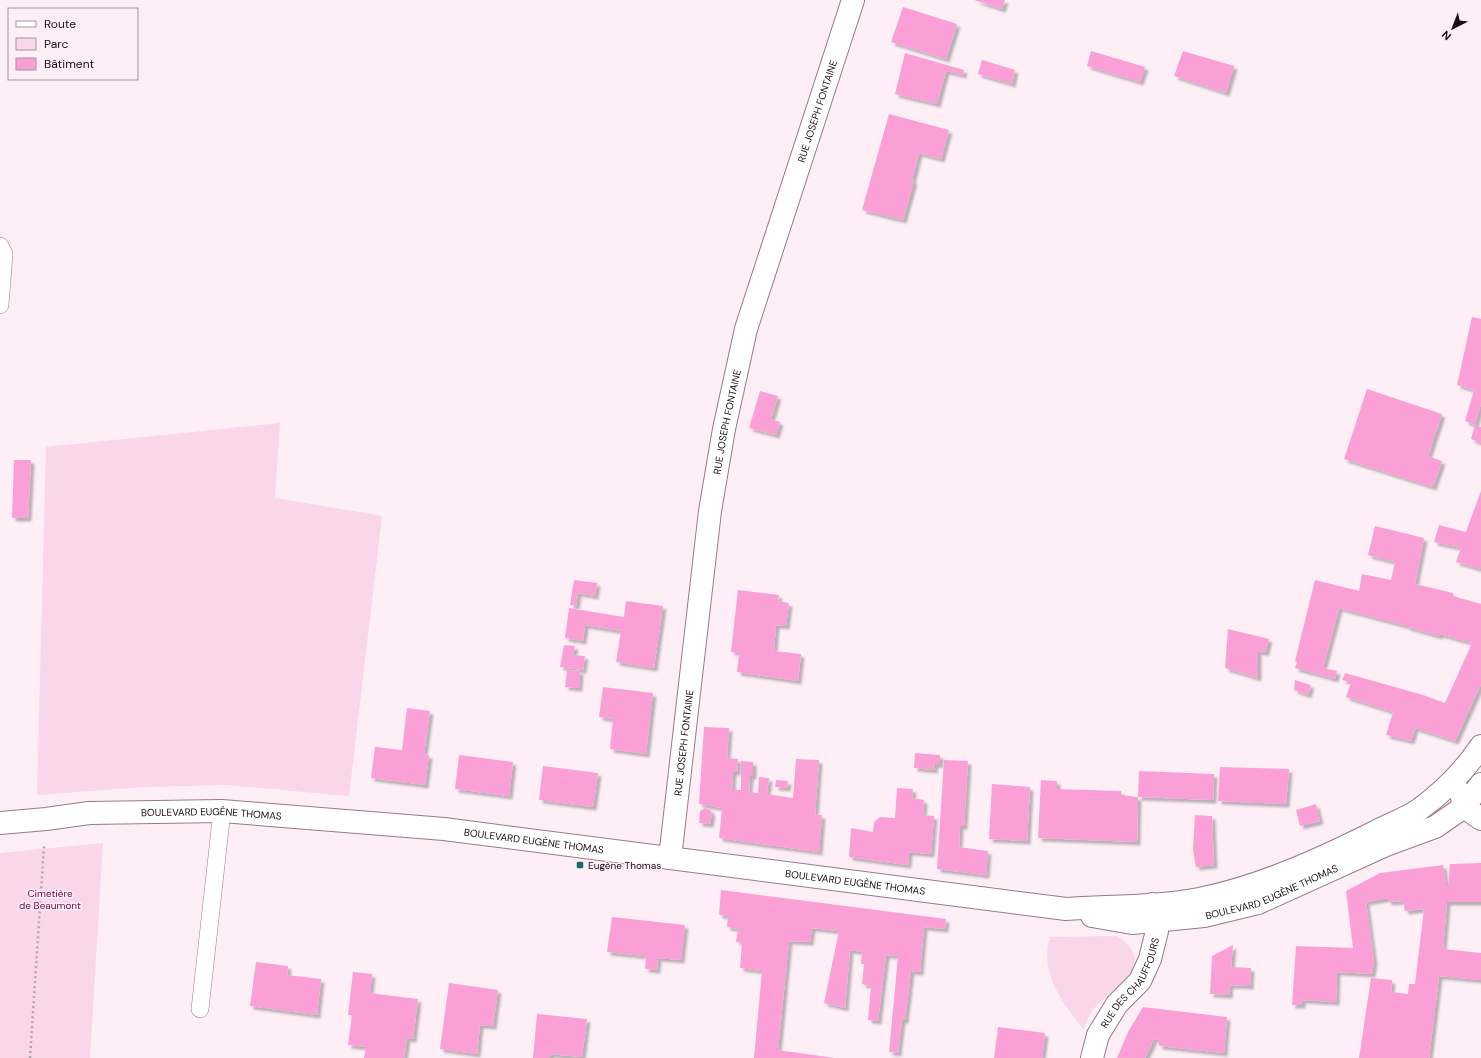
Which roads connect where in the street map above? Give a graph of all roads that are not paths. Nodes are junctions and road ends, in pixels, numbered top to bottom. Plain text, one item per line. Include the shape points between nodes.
1 (853, 0) edge
2 (0, 246) edge
3 (0, 305) edge
4 (1481, 746) edge
5 (1471, 787) edge
6 (222, 811) junction
7 (0, 822) edge
8 (670, 858) junction
9 (1153, 913) junction
10 (200, 1009) dead end
11 (1092, 1058) edge

1 - 8 main road, RUE JOSEPH FONTAINE via 746,329 724,430 710,511
2 - 3 lane via 4,254
4 - 5 main road via 1472,759
5 - 9 main road, BOULEVARD EUGÈNE THOMAS via 1419,809 1337,851 1250,886
5 - 9 main road, BOULEVARD EUGÈNE THOMAS via 1435,827 1386,845 1258,902 1204,916
6 - 7 main road, BOULEVARD EUGÈNE THOMAS via 89,813
6 - 8 main road, BOULEVARD EUGÈNE THOMAS via 444,828
6 - 10 lane
8 - 9 main road, BOULEVARD EUGÈNE THOMAS via 1066,909 1132,923
9 - 11 main road, RUE DES CHAUFFOURS via 1157,931 1150,959 1140,981 1118,1004 1098,1035

